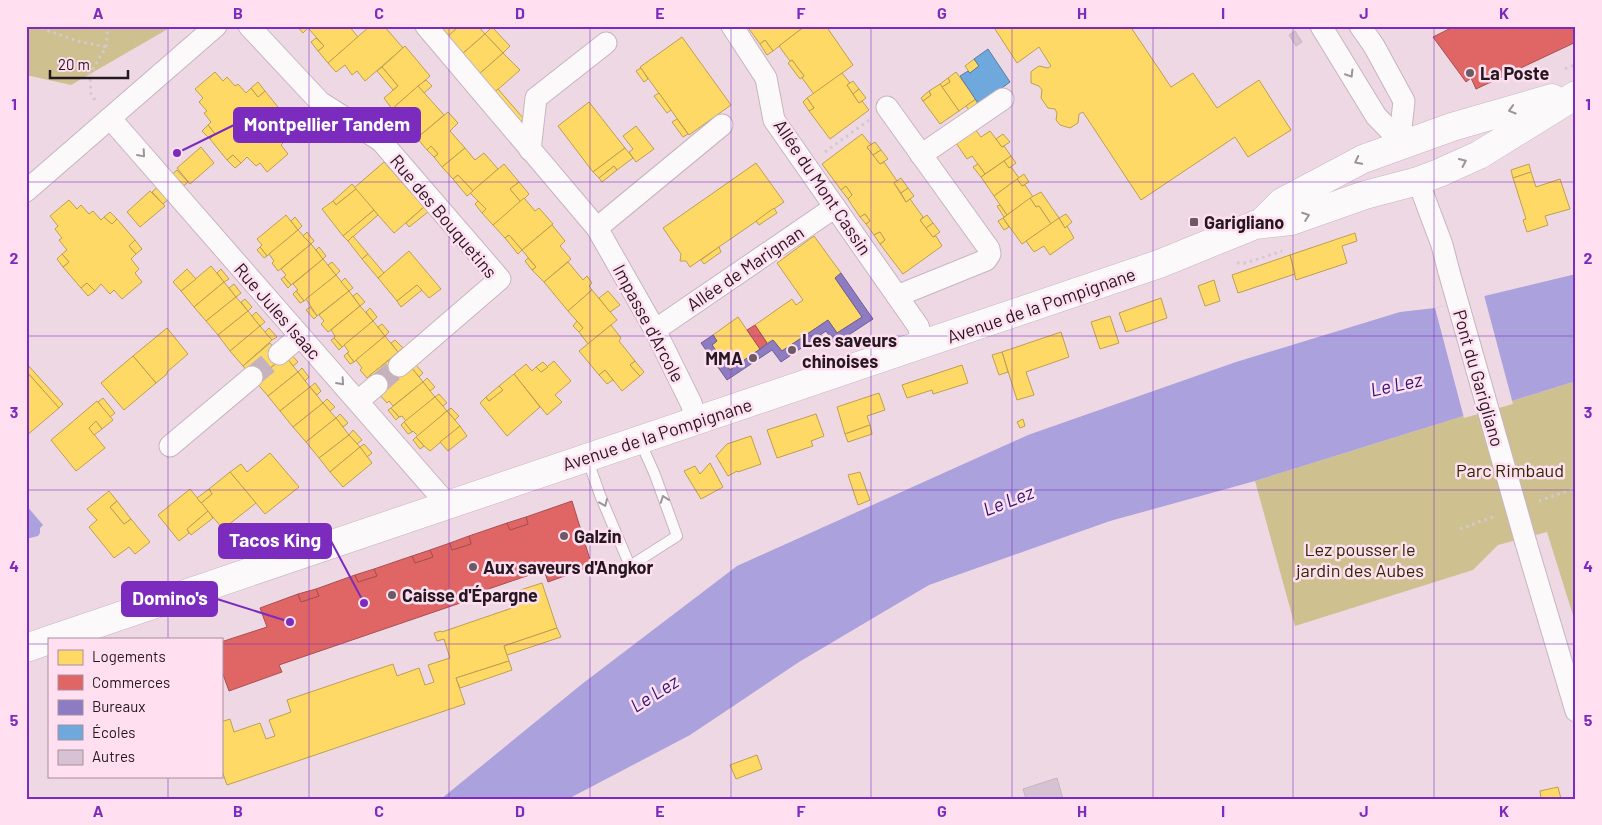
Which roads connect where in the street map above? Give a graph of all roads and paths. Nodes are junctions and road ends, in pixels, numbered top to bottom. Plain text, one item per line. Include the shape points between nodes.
1 (35, 26) edge
2 (108, 26) edge
3 (216, 26) edge
4 (248, 26) edge
5 (426, 26) edge
6 (732, 26) edge
7 (1321, 26) edge
8 (1360, 26) edge
9 (606, 43) dead end
10 (106, 47) junction
11 (1576, 91) edge
12 (1576, 95) edge
13 (1003, 99) dead end
14 (887, 106) joint
15 (110, 118) junction
16 (722, 125) dead end
17 (1403, 144) junction
18 (530, 150) junction
19 (921, 155) junction
20 (806, 166) junction
21 (1418, 181) junction
22 (26, 191) edge
23 (835, 207) junction
24 (1260, 224) junction
25 (597, 228) junction
26 (897, 296) junction
27 (655, 330) junction
28 (300, 336) junction
29 (924, 344) junction
30 (279, 354) tunnel mouth
31 (399, 366) tunnel mouth
32 (252, 377) tunnel mouth
33 (377, 385) tunnel mouth
34 (358, 401) junction
35 (697, 421) junction
36 (640, 440) junction
37 (170, 446) dead end
38 (587, 458) junction
39 (446, 504) junction
40 (53, 638) edge
41 (48, 640) edge
42 (26, 648) edge
43 (1576, 711) edge

1 - 10 path
2 - 10 path
3 - 15 street
4 - 31 street, Rue des Bouquetins via 320,102 381,141 500,279
5 - 18 street, Impasse d'Arcole
6 - 20 street, Allée du Mont Cassin via 766,78 774,120
7 -> 17 street via 1376,116
8 - 17 street via 1404,102
9 - 18 street via 536,98
10 - 15 path via 90,74 91,94
11 -> 17 main road, Avenue de la Pompignane
21 -> 12 main road, Avenue de la Pompignane via 1479,155
13 - 19 street
14 - 19 street
14 - 20 path
15 - 22 street
15 -> 28 street, Rue Jules Isaac
16 - 25 street
17 - 21 main road
17 -> 24 main road, Avenue de la Pompignane via 1362,159 1282,202
18 - 25 street, Impasse d'Arcole
19 - 26 street via 990,254 986,260
20 - 23 street, Allée du Mont Cassin
24 -> 21 main road, Avenue de la Pompignane via 1292,221 1365,195
21 - 43 street, Pont du Garigliano, bridge via 1442,245
23 - 26 street, Allée du Mont Cassin
23 - 27 street, Allée de Marignan
24 - 29 main road, Avenue de la Pompignane via 1159,264
25 - 27 street, Impasse d'Arcole
26 - 29 street, Allée du Mont Cassin via 918,326
27 - 35 street, Impasse d'Arcole
28 - 30 street
28 -> 34 street, Rue Jules Isaac
29 - 35 main road, Avenue de la Pompignane
32 - 37 street
33 - 34 street
34 - 39 street, Rue Jules Isaac
35 - 36 main road, Avenue de la Pompignane
36 - 38 main road, Avenue de la Pompignane
38 -> 36 lane via 630,566 676,536
38 - 39 main road, Avenue de la Pompignane
39 - 40 main road, Avenue de la Pompignane
41 - 42 main road, Avenue de la Pompignane

